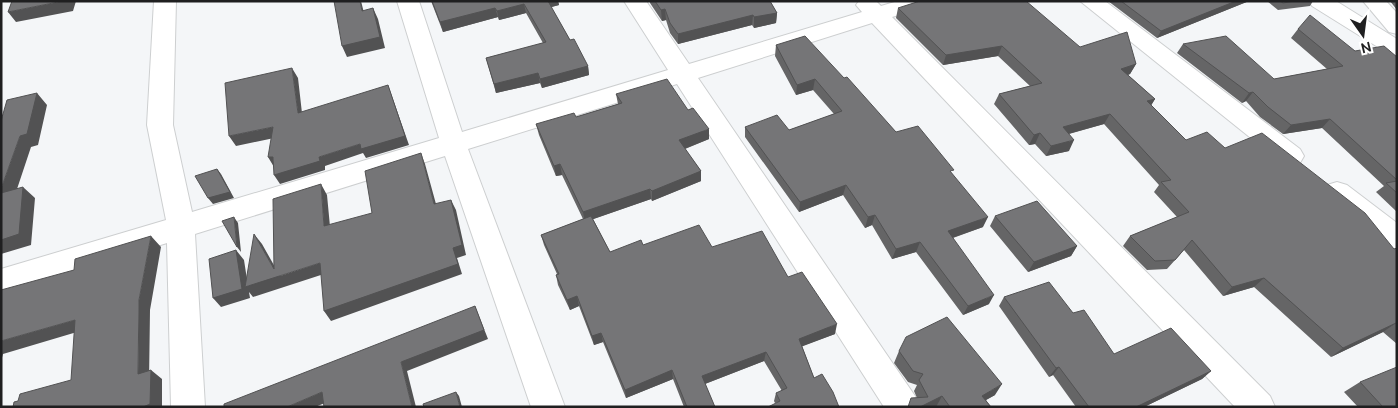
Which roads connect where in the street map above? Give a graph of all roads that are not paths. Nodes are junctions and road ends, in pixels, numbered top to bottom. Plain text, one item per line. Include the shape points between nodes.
1 (164, 1) edge
2 (408, 1) edge
3 (635, 1) edge
4 (922, 1) edge
5 (1092, 1) edge
6 (1320, 1) edge
7 (1374, 1) edge
8 (870, 8) edge
9 (1397, 27) edge
10 (1397, 49) edge
11 (683, 73) junction
12 (454, 145) junction
13 (181, 226) junction
14 (1397, 239) edge
15 (1, 282) edge
16 (188, 407) edge
17 (548, 407) edge
18 (903, 407) edge
19 (1258, 407) edge

1 - 13 street via 160,124
2 - 12 street
3 - 11 street
4 - 8 street
5 - 14 street
6 - 10 street
7 - 9 street
8 - 11 street
8 - 19 street
11 - 12 street
11 - 18 street
12 - 13 street
12 - 17 street
13 - 15 street
13 - 16 street

